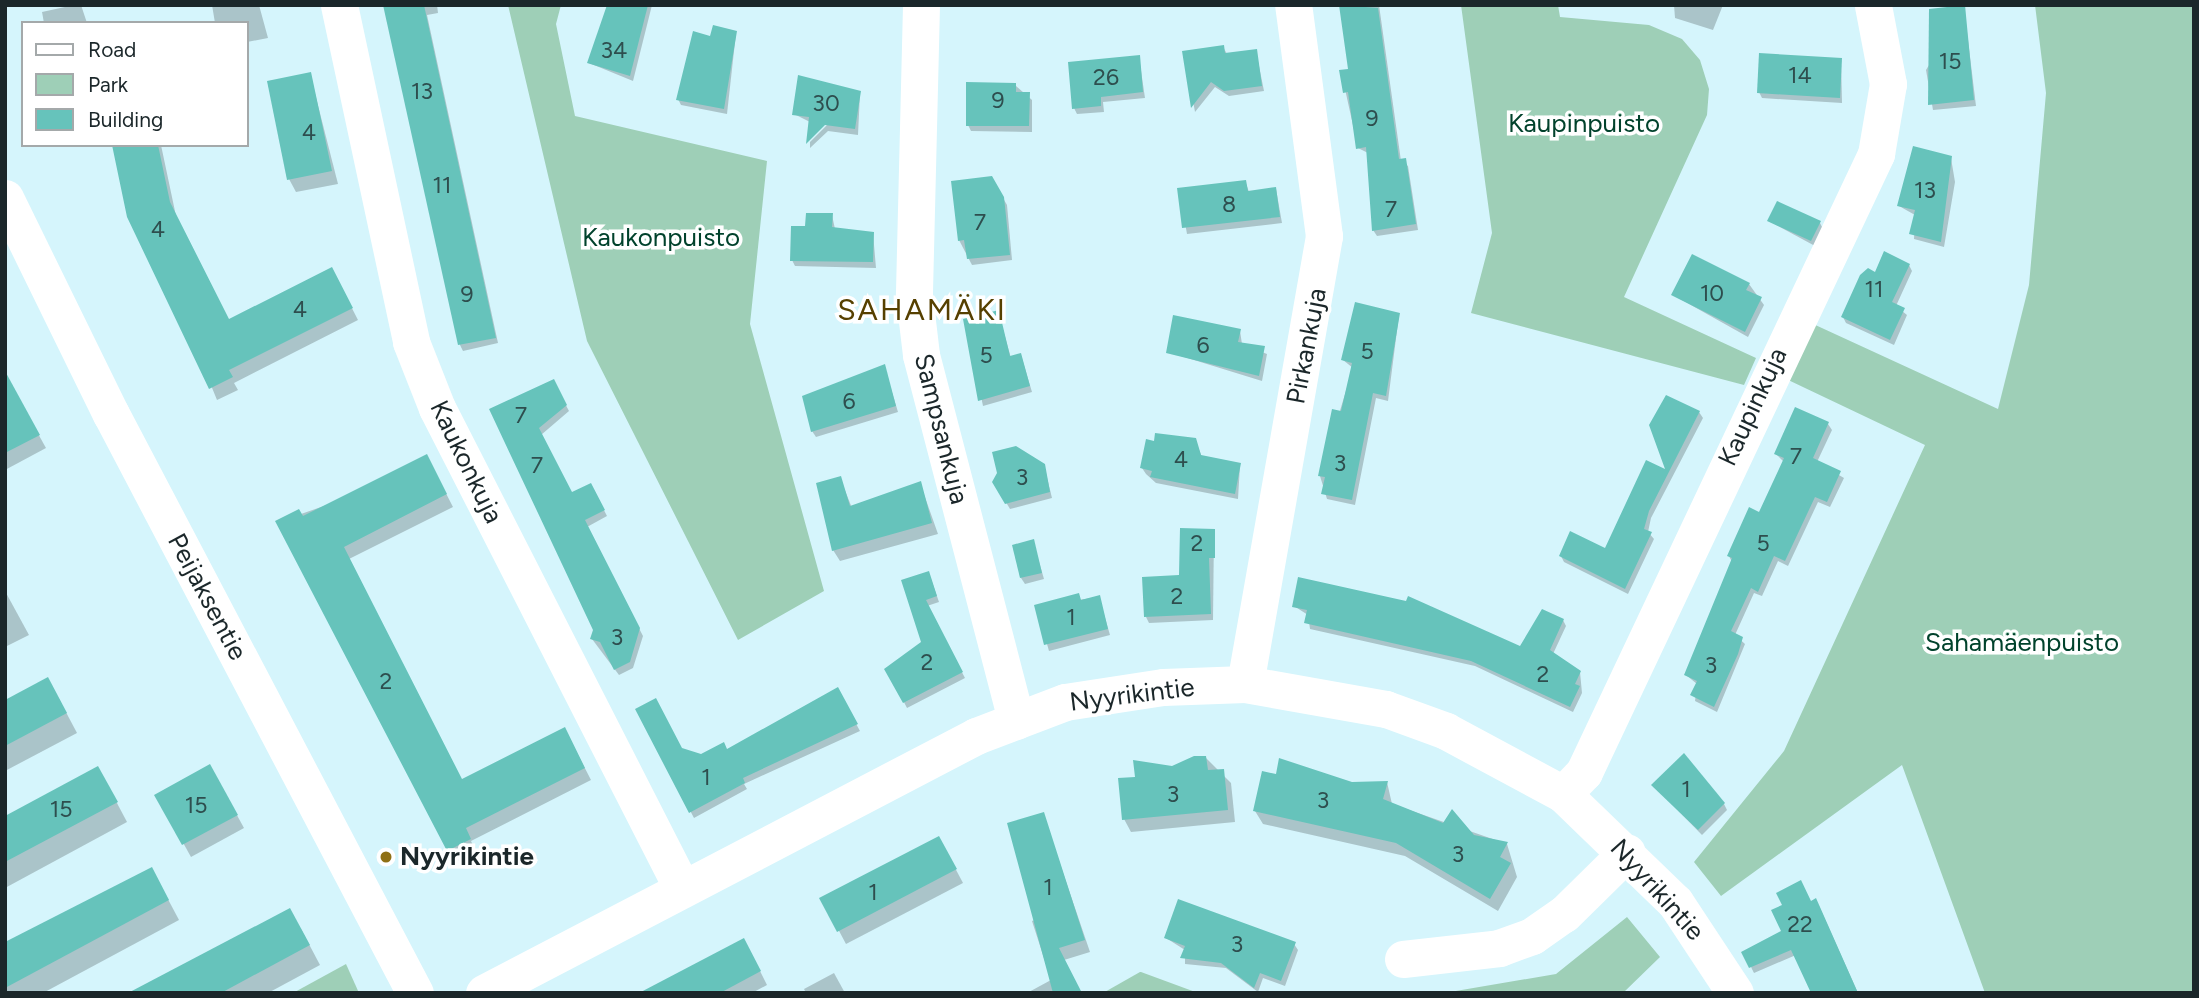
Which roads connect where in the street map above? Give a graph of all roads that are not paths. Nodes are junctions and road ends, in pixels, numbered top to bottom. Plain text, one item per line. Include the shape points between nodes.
1 (339, 5) edge
2 (922, 5) edge
3 (1293, 5) edge
4 (1872, 5) edge
5 (5, 198) edge
6 (1245, 684) junction
7 (1016, 721) junction
8 (1563, 794) junction
9 (1627, 852) junction
10 (681, 886) junction
11 (1403, 959) dead end
12 (415, 993) edge
13 (484, 993) edge
14 (1735, 993) edge

1 - 10 street, Kaukonkuja via 411,342 437,408
2 - 7 street, Sampsankuja via 914,296 920,355
3 - 6 street, Pirkankuja via 1324,236
4 - 8 street, Kaupinkuja via 1888,84 1876,154 1584,772
5 - 12 street, Peijaksentie via 117,426
6 - 7 street, Nyyrikintie via 1163,687 1065,702
6 - 8 street, Nyyrikintie via 1386,709 1446,732
7 - 10 street, Nyyrikintie
8 - 9 street, Nyyrikintie
9 - 11 street via 1599,883 1532,936 1499,948
9 - 14 street, Nyyrikintie via 1675,902
10 - 13 street, Nyyrikintie

